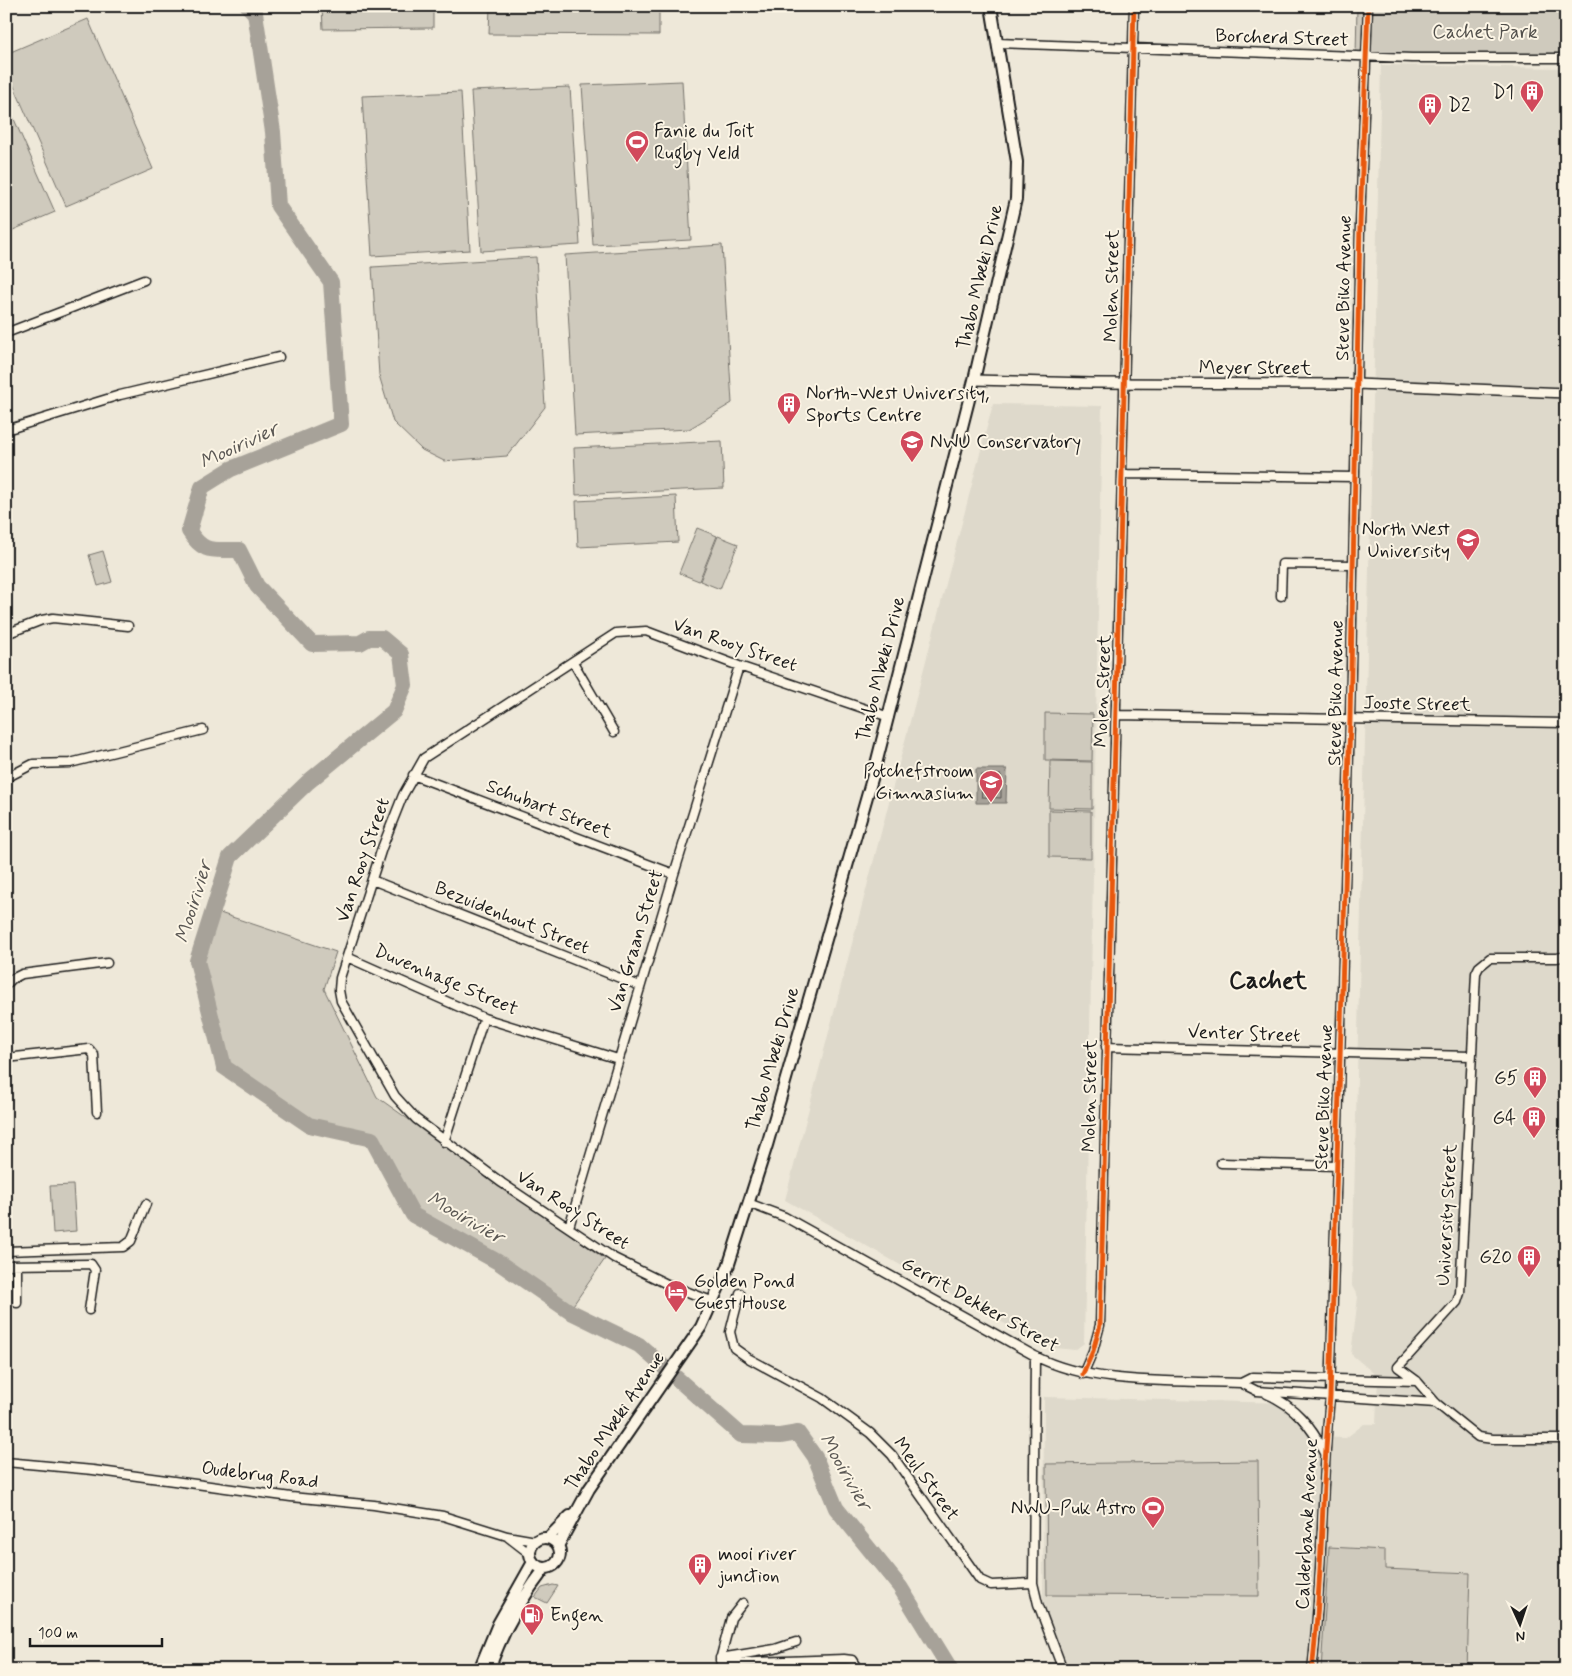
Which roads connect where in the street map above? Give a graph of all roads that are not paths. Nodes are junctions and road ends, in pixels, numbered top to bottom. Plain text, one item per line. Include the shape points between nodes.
1 (991, 6) edge
2 (1134, 6) edge
3 (1368, 6) edge
4 (998, 43) junction
5 (1133, 50) junction
6 (1366, 56) junction
7 (1566, 58) edge
8 (144, 280) dead end
9 (6, 333) edge
10 (278, 357) dead end
11 (974, 380) junction
12 (1126, 384) junction
13 (1357, 384) junction
14 (1566, 393) edge
15 (6, 430) edge
16 (1123, 474) junction
17 (1355, 477) junction
18 (1353, 565) junction
19 (1281, 596) dead end
20 (128, 626) dead end
21 (6, 634) edge
22 (573, 662) junction
23 (740, 666) junction
24 (1117, 715) junction
25 (889, 716) junction
26 (1350, 719) junction
27 (1566, 723) edge
28 (204, 730) dead end
29 (614, 732) dead end
30 (413, 775) junction
31 (6, 778) edge
32 (674, 874) junction
33 (372, 880) junction
34 (1566, 956) edge
35 (348, 957) junction
36 (107, 963) dead end
37 (6, 985) edge
38 (640, 986) junction
39 (484, 1018) junction
40 (1106, 1047) junction
41 (1341, 1053) junction
42 (1471, 1056) junction
43 (6, 1058) edge
44 (618, 1059) junction
45 (97, 1112) dead end
46 (444, 1142) junction
47 (1221, 1163) dead end
48 (1337, 1166) junction
49 (748, 1203) junction
50 (146, 1204) dead end
51 (569, 1227) junction
52 (6, 1250) edge
53 (16, 1265) junction
54 (6, 1266) edge
55 (740, 1293) dead end
56 (17, 1302) dead end
57 (714, 1302) junction
58 (89, 1310) dead end
59 (684, 1352) joint
60 (1035, 1356) junction
61 (1083, 1374) junction
62 (1330, 1380) junction
63 (1417, 1381) junction
64 (1241, 1383) junction
65 (1257, 1391) junction
66 (1330, 1397) junction
67 (1436, 1404) junction
68 (1566, 1440) edge
69 (1325, 1453) junction
70 (6, 1462) edge
71 (576, 1510) junction
72 (507, 1536) junction
73 (548, 1538) junction
74 (536, 1541) junction
75 (558, 1546) junction
76 (532, 1558) junction
77 (545, 1568) junction
78 (1033, 1583) junction
79 (743, 1603) dead end
80 (796, 1642) dead end
81 (720, 1658) junction
82 (719, 1668) edge
83 (857, 1668) dead end
84 (479, 1670) edge
85 (489, 1670) edge
86 (1063, 1670) edge
87 (1312, 1670) edge

1 - 4 main road, Thabo Mbeki Drive
2 - 5 street, Molen Street
3 - 6 street, Steve Biko Avenue
4 - 5 street, Borcherd Street
4 - 11 main road, Thabo Mbeki Drive via 1018,183
5 - 6 street, Borcherd Street
5 - 12 street, Molen Street
6 - 7 street, Borcherd Street
6 - 13 street, Steve Biko Avenue
8 - 9 street
10 - 15 street via 120,395
11 - 12 street, Meyer Street
11 - 25 main road, Thabo Mbeki Drive via 926,559
12 - 13 street, Meyer Street
12 - 16 street, Molen Street
13 - 14 street, Meyer Street
13 - 17 street, Steve Biko Avenue
16 - 17 street
16 - 24 street, Molen Street
17 - 18 street, Steve Biko Avenue
18 - 19 street via 1282,564
18 - 26 street, Steve Biko Avenue
20 - 21 street via 53,618
22 - 23 street, Van Rooy Street via 616,633 646,631
22 - 29 street
22 - 30 street, Van Rooy Street via 442,745 424,758
23 - 25 street, Van Rooy Street
23 - 32 street, Van Graan Street
24 - 26 street, Jooste Street
24 - 40 street, Molen Street
25 - 49 main road, Thabo Mbeki Drive
26 - 27 street, Jooste Street
26 - 41 street, Steve Biko Avenue
28 - 31 street via 70,763 33,764
30 - 32 street, Schubart Street
30 - 33 street, Van Rooy Street
32 - 38 street, Van Graan Street
33 - 35 street, Van Rooy Street
33 - 38 street, Bezuidenhout Street
34 - 42 street, University Street via 1490,958 1479,967
35 - 39 street, Duvenhage Street
35 - 46 street, Van Rooy Street via 340,978 341,1001 395,1096
36 - 37 street via 22,974
38 - 44 street, Van Graan Street
39 - 44 street, Duvenhage Street
39 - 46 street
40 - 41 street, Venter Street
40 - 61 street, Molen Street via 1100,1324
41 - 42 street, Venter Street
41 - 48 street, Steve Biko Avenue
42 - 63 street, University Street via 1460,1294 1457,1302 1398,1367
43 - 45 street via 90,1049 94,1055
44 - 51 street, Van Graan Street
46 - 51 street, Van Rooy Street
47 - 48 street
48 - 62 street, Steve Biko Avenue
49 - 57 main road, Thabo Mbeki Drive
49 - 60 street, Gerrit Dekker Street via 772,1211 864,1260
50 - 52 street via 131,1241 123,1247
51 - 57 street, Van Rooy Street via 614,1258
53 - 54 street
53 - 56 street
53 - 58 street via 91,1264 96,1270
55 - 78 street, Meul Street via 730,1332 734,1348 822,1398 870,1433 892,1455 980,1580 991,1585
57 - 59 main road, Thabo Mbeki Drive
59 - 71 main road, Thabo Mbeki Avenue
60 - 61 street, Gerrit Dekker Street
60 - 78 street
61 - 64 street, Gerrit Dekker Street
62 - 63 street, Gerrit Dekker Street
62 - 64 street, Gerrit Dekker Street via 1253,1377
62 - 66 street, Calderbank Avenue
63 - 67 street, University Street
64 - 65 street, Gerrit Dekker Street
65 - 66 street, Gerrit Dekker Street
65 - 69 street, Calderbank Avenue via 1283,1401 1296,1411 1317,1437
66 - 67 street, Gerrit Dekker Street
66 - 69 street, Calderbank Avenue
67 - 68 street, University Street via 1478,1437
69 - 87 street, Calderbank Avenue via 1318,1621
70 - 72 street, Oudebrug Road via 374,1505 443,1516
71 - 73 main road, Thabo Mbeki Avenue
71 - 75 main road, Thabo Mbeki Avenue
72 - 74 street, Oudebrug Road
72 - 76 street, Oudebrug Road
73 - 74 main road
73 - 75 main road
74 - 76 main road
75 - 77 main road via 560,1554 557,1561
76 - 77 main road
76 - 84 main road via 498,1624
77 - 85 main road via 511,1617
78 - 86 street
79 - 81 street via 731,1618
80 - 81 street via 775,1649
81 - 82 street
82 - 83 street via 729,1663 844,1659 852,1660

